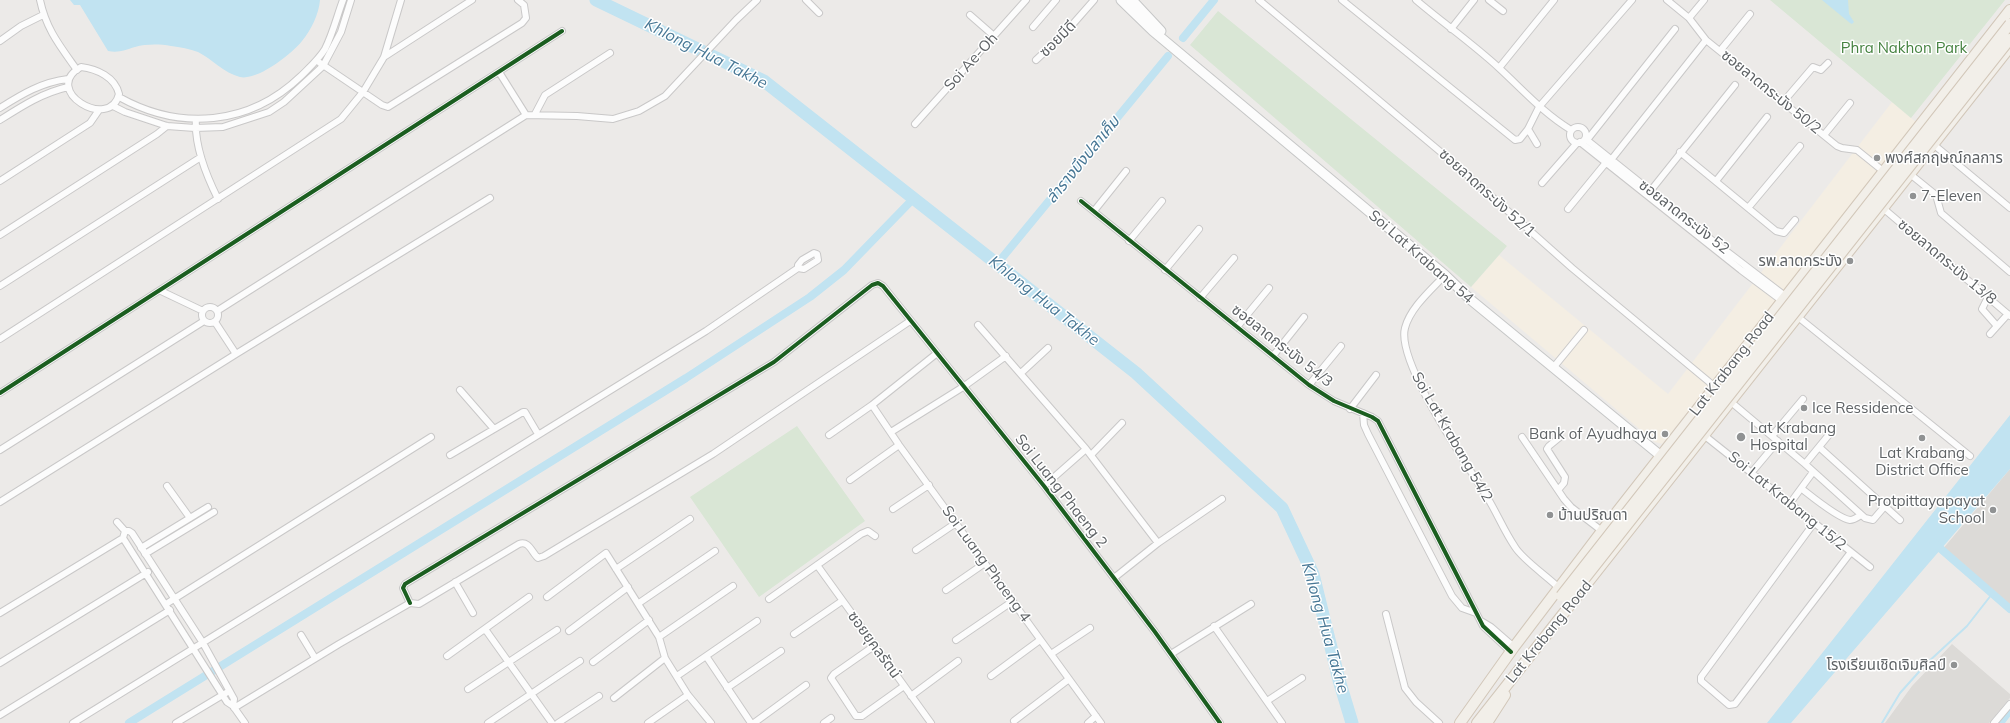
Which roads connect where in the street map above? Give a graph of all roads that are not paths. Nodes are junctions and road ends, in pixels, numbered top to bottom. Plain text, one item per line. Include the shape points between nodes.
1 (40, 0) edge
2 (343, 0) edge
3 (351, 0) edge
4 (401, 0) edge
5 (472, 0) edge
6 (518, 0) edge
7 (757, 0) edge
8 (806, 0) edge
9 (1026, 0) edge
10 (1056, 0) edge
11 (1094, 0) edge
12 (1121, 0) edge
13 (1132, 0) edge
14 (1259, 0) edge
15 (1342, 0) edge
16 (1416, 0) edge
17 (1474, 0) edge
18 (1489, 0) edge
19 (1554, 0) edge
20 (1632, 0) edge
21 (1704, 0) edge
22 (1670, 1) edge
23 (2010, 10) edge
24 (1502, 11) dead end
25 (818, 13) dead end
26 (1750, 14) dead end
27 (43, 15) junction
28 (970, 15) dead end
29 (1689, 18) junction
30 (2010, 24) edge
31 (1033, 27) dead end
32 (1451, 29) junction
33 (1675, 29) dead end
34 (562, 31) dead end
35 (994, 36) junction
36 (2010, 39) edge
37 (1706, 40) junction
38 (0, 41) edge
39 (2010, 47) edge
40 (1720, 51) junction
41 (610, 53) dead end
42 (1184, 55) junction
43 (384, 57) junction
44 (316, 60) junction
45 (1036, 60) dead end
46 (1828, 63) dead end
47 (323, 66) junction
48 (1499, 68) junction
49 (77, 70) junction
50 (499, 72) junction
51 (68, 79) junction
52 (1735, 85) dead end
53 (68, 87) junction
54 (363, 92) junction
55 (119, 96) junction
56 (1784, 101) junction
57 (1850, 103) dead end
58 (113, 106) junction
59 (0, 108) edge
60 (1539, 108) junction
61 (99, 110) junction
62 (536, 114) junction
63 (526, 115) junction
64 (1767, 117) dead end
65 (196, 119) junction
66 (0, 120) edge
67 (915, 124) dead end
68 (167, 126) junction
69 (196, 128) junction
70 (1528, 129) junction
71 (1571, 130) junction
72 (1824, 135) junction
73 (1587, 138) junction
74 (1578, 143) junction
75 (1537, 144) dead end
76 (1933, 144) junction
77 (1800, 146) dead end
78 (1680, 152) junction
79 (201, 158) junction
80 (1609, 161) junction
81 (1126, 170) dead end
82 (1883, 171) junction
83 (1910, 174) junction
84 (0, 181) edge
85 (1716, 181) junction
86 (1542, 182) dead end
87 (1649, 194) junction
88 (490, 198) dead end
89 (218, 199) junction
90 (1081, 201) dead end
91 (1162, 201) dead end
92 (1748, 208) junction
93 (2010, 208) edge
94 (1568, 209) dead end
95 (1884, 209) junction
96 (1094, 211) junction
97 (1795, 220) dead end
98 (1199, 229) dead end
99 (0, 234) edge
100 (1129, 241) junction
101 (1234, 258) dead end
102 (798, 268) dead end
103 (1165, 270) junction
104 (2010, 272) edge
105 (1445, 275) junction
106 (0, 286) edge
107 (1269, 288) dead end
108 (161, 290) junction
109 (1988, 297) junction
110 (1200, 298) junction
111 (1783, 298) junction
112 (203, 310) junction
113 (218, 311) junction
114 (2009, 315) edge
115 (1304, 317) dead end
116 (1798, 317) junction
117 (204, 321) junction
118 (910, 321) junction
119 (215, 322) junction
120 (978, 325) dead end
121 (1997, 326) junction
122 (1237, 327) junction
123 (1584, 330) dead end
124 (1990, 334) dead end
125 (0, 339) edge
126 (1341, 346) dead end
127 (1048, 348) dead end
128 (236, 354) junction
129 (936, 354) junction
130 (1006, 356) junction
131 (1273, 356) junction
132 (1553, 368) junction
133 (1021, 373) junction
134 (1376, 375) dead end
135 (1309, 385) junction
136 (1714, 386) junction
137 (963, 387) junction
138 (460, 390) dead end
139 (0, 393) edge
140 (1803, 399) dead end
141 (1731, 402) junction
142 (872, 405) junction
143 (1350, 408) junction
144 (1363, 413) junction
145 (1122, 423) dead end
146 (494, 429) junction
147 (1832, 430) dead end
148 (891, 432) junction
149 (538, 434) junction
150 (829, 435) dead end
151 (1522, 436) dead end
152 (1705, 436) junction
153 (1772, 436) junction
154 (431, 437) dead end
155 (1560, 437) dead end
156 (1778, 441) junction
157 (899, 445) junction
158 (1819, 447) junction
159 (1086, 449) junction
160 (0, 450) edge
161 (450, 455) dead end
162 (1091, 455) junction
163 (1661, 456) junction
164 (1970, 456) dead end
165 (1806, 464) junction
166 (1678, 470) junction
167 (1752, 472) junction
168 (1813, 472) junction
169 (850, 480) dead end
170 (928, 485) junction
171 (167, 486) dead end
172 (1044, 486) junction
173 (1802, 488) junction
174 (1558, 490) junction
175 (1222, 499) dead end
176 (0, 502) edge
177 (1790, 502) junction
178 (1885, 506) junction
179 (208, 507) dead end
180 (893, 509) dead end
181 (214, 512) dead end
182 (1861, 515) junction
183 (190, 518) junction
184 (690, 519) dead end
185 (1900, 520) dead end
186 (117, 522) dead end
187 (956, 523) junction
188 (1814, 523) junction
189 (1602, 531) junction
190 (124, 534) junction
191 (875, 536) dead end
192 (1158, 543) junction
193 (141, 548) junction
194 (916, 550) dead end
195 (714, 551) dead end
196 (1851, 552) junction
197 (145, 554) junction
198 (985, 563) junction
199 (817, 566) junction
200 (1870, 567) dead end
201 (154, 568) junction
202 (616, 569) junction
203 (146, 573) junction
204 (1114, 578) junction
205 (455, 582) junction
206 (733, 586) dead end
207 (628, 587) junction
208 (1559, 588) junction
209 (946, 590) dead end
210 (547, 597) dead end
211 (529, 598) dead end
212 (174, 599) junction
213 (769, 600) dead end
214 (842, 601) junction
215 (1013, 601) junction
216 (410, 603) junction
217 (166, 604) junction
218 (638, 604) junction
219 (1251, 604) dead end
220 (170, 610) junction
221 (0, 613) edge
222 (473, 613) dead end
223 (1476, 613) junction
224 (1386, 614) dead end
225 (649, 620) junction
226 (757, 621) dead end
227 (1214, 626) junction
228 (1090, 628) dead end
229 (485, 629) junction
230 (557, 630) dead end
231 (569, 631) dead end
232 (794, 634) dead end
233 (301, 635) dead end
234 (659, 637) junction
235 (956, 640) dead end
236 (1040, 640) junction
237 (203, 644) junction
238 (874, 646) junction
239 (194, 648) junction
240 (1512, 649) junction
241 (781, 652) dead end
242 (1051, 654) junction
243 (1171, 654) junction
244 (446, 656) dead end
245 (706, 656) junction
246 (315, 658) junction
247 (665, 658) junction
248 (580, 661) dead end
249 (958, 661) dead end
250 (509, 662) junction
251 (593, 662) dead end
252 (0, 663) edge
253 (1496, 673) junction
254 (677, 676) junction
255 (991, 676) dead end
256 (1302, 678) dead end
257 (1069, 679) junction
258 (806, 685) dead end
259 (904, 686) junction
260 (727, 688) junction
261 (468, 689) dead end
262 (229, 691) junction
263 (531, 694) junction
264 (223, 695) junction
265 (688, 695) junction
266 (599, 696) dead end
267 (911, 696) junction
268 (614, 698) dead end
269 (1267, 701) junction
270 (2010, 704) edge
271 (233, 707) junction
272 (0, 715) edge
273 (1096, 716) junction
274 (832, 718) dead end
275 (1014, 721) dead end
276 (1479, 722) edge
277 (73, 723) edge
278 (176, 723) edge
279 (244, 723) edge
280 (488, 723) edge
281 (552, 723) edge
282 (558, 723) edge
283 (648, 723) edge
284 (711, 723) edge
285 (752, 723) edge
286 (824, 723) edge
287 (931, 723) edge
288 (1088, 723) edge
289 (1101, 723) edge
290 (1220, 723) edge
291 (1282, 723) edge
292 (1439, 723) edge
293 (1452, 723) edge
294 (1460, 723) edge
295 (1465, 723) edge
296 (1994, 723) edge

1 - 27 street
2 - 44 street via 336,23
3 - 47 street via 341,32
4 - 43 street
5 - 43 street
6 - 54 street via 526,10 526,18 522,23 399,102 388,107
7 - 62 street via 665,96 639,112 613,120
8 - 25 street
9 - 35 street, Soi Ae-Oh
10 - 31 street
11 - 45 street, ซอยมีดี via 1065,33
12 - 42 main road via 1153,31
13 - 42 main road
14 - 136 street, ซอยลาดกระบัง 52/1
15 - 70 street via 1515,140 1520,139
16 - 32 street
17 - 32 street
18 - 24 street
19 - 48 street
20 - 60 street
21 - 29 street
22 - 29 street, ซอยลาดกระบัง 50/2
23 - 82 main road, Lat Krabang Road
26 - 40 street
27 - 38 street
27 - 49 street via 51,33
28 - 35 street
29 - 37 street, ซอยลาดกระบัง 50/2
30 - 295 main road, bridge via 1561,596
32 - 48 street
33 - 73 street
34 - 50 street
35 - 67 street, Soi Ae-Oh
36 - 276 main road, bridge
37 - 40 street, ซอยลาดกระบัง 50/2
37 - 80 street
39 - 76 main road, Lat Krabang Road
40 - 56 street, ซอยลาดกระบัง 50/2
41 - 62 street via 545,95
42 - 105 main road, Soi Lat Krabang 54
43 - 54 street
44 - 47 street
44 - 65 street via 293,83 267,103 242,113
46 - 56 street via 1821,70 1813,67
47 - 54 street
47 - 69 street via 284,102 269,112 223,127
48 - 60 street
49 - 51 street via 72,72
49 - 55 street via 81,67 91,68 103,73 118,88
50 - 63 street
50 - 108 street
51 - 53 street
51 - 59 street via 36,86
52 - 78 street
53 - 61 street via 71,96 77,101
53 - 66 street via 54,90 27,103
54 - 89 street via 347,112 332,125
55 - 58 street
55 - 65 street via 160,115
56 - 72 street, ซอยลาดกระบัง 50/2
57 - 72 street
58 - 61 street
58 - 68 street
60 - 70 street
60 - 71 street
61 - 84 street via 90,123
62 - 63 street
63 - 113 street
64 - 85 street
65 - 69 street
68 - 69 street
68 - 99 street
69 - 79 street
70 - 75 street
71 - 73 street, ซอยลาดกระบัง 52 via 1581,127
71 - 74 street, ซอยลาดกระบัง 52 via 1570,136
72 - 82 street, ซอยลาดกระบัง 50/2 via 1839,147 1857,150
73 - 74 street
73 - 80 street, ซอยลาดกระบัง 52
74 - 80 street, ซอยลาดกระบัง 52
74 - 86 street
76 - 83 main road, Lat Krabang Road
76 - 93 street
77 - 92 street
78 - 85 street
78 - 87 street
79 - 89 street
79 - 106 street
80 - 87 street, ซอยลาดกระบัง 52
80 - 94 street
81 - 96 street
82 - 111 main road, Lat Krabang Road
83 - 95 main road, Lat Krabang Road
83 - 104 street via 1936,195 1941,213
85 - 92 street
87 - 111 street, ซอยลาดกระบัง 52
88 - 128 street
89 - 125 street
90 - 96 street, ซอยลาดกระบัง 54/3
91 - 100 street
92 - 97 street via 1780,233 1786,231
95 - 109 street, ซอยลาดกระบัง 13/8
95 - 116 main road, Lat Krabang Road
96 - 100 street, ซอยลาดกระบัง 54/3
98 - 103 street
100 - 103 street, ซอยลาดกระบัง 54/3
101 - 110 street
102 - 149 street via 706,330
103 - 110 street, ซอยลาดกระบัง 54/3
105 - 132 main road, Soi Lat Krabang 54
105 - 208 street, Soi Lat Krabang 54/2 via 1415,308 1405,327 1406,346 1414,372 1514,547
107 - 122 street
108 - 112 street
108 - 139 street
109 - 114 street, ซอยลาดกระบัง 13/8
109 - 121 street via 1982,309
110 - 122 street, ซอยลาดกระบัง 54/3
111 - 136 main road, Lat Krabang Road
112 - 113 street via 210,307
112 - 117 street via 201,316
113 - 119 street
114 - 121 street
115 - 131 street
116 - 141 main road, Lat Krabang Road
116 - 164 street
117 - 119 street via 209,324
117 - 160 street
118 - 129 street, Soi Luang Phaeng 2
118 - 205 street via 713,454 544,556 538,558 528,544 523,542
118 - 216 street, Soi Luang Phaeng 2 via 883,286 875,283 774,362 409,581 403,588
119 - 128 street
120 - 130 street
121 - 124 street
122 - 131 street, ซอยลาดกระบัง 54/3
123 - 132 street
126 - 135 street
127 - 133 street
128 - 176 street
129 - 137 street, Soi Luang Phaeng 2
129 - 142 street
130 - 133 street
130 - 137 street
131 - 135 street, ซอยลาดกระบัง 54/3
132 - 163 main road, Soi Lat Krabang 54
133 - 159 street
134 - 143 street
135 - 143 street, ซอยลาดกระบัง 54/3
136 - 163 main road, Lat Krabang Road
137 - 148 street
137 - 172 street, Soi Luang Phaeng 2
138 - 146 street
140 - 153 street
141 - 152 main road, Lat Krabang Road
141 - 153 street
142 - 148 street, Soi Luang Phaeng 4
142 - 150 street
143 - 144 street, ซอยลาดกระบัง 54/3
144 - 223 street, ซอยลาดกระบัง 54/3 via 1380,425
144 - 223 street via 1368,434 1452,596 1462,608
145 - 162 street
146 - 149 street via 524,412
146 - 161 street
147 - 158 street
148 - 157 street, Soi Luang Phaeng 4
149 - 237 street
151 - 174 street
152 - 166 main road, Lat Krabang Road
152 - 167 street, Soi Lat Krabang 15/2
153 - 156 street
154 - 212 street
155 - 174 street via 1547,449 1565,477
156 - 165 street
156 - 167 street
157 - 169 street
157 - 170 street, Soi Luang Phaeng 4
158 - 165 street
158 - 178 street
159 - 162 street
159 - 172 street
162 - 192 street
163 - 166 main road
163 - 189 main road, Lat Krabang Road
165 - 168 street
166 - 276 main road, Lat Krabang Road
167 - 177 street, Soi Lat Krabang 15/2
168 - 173 street
168 - 182 street
170 - 180 street
170 - 187 street, Soi Luang Phaeng 4
171 - 183 street
172 - 204 street, Soi Luang Phaeng 2
173 - 177 street
173 - 182 street via 1848,520
174 - 189 street via 1571,507
175 - 192 street
177 - 188 street, Soi Lat Krabang 15/2
178 - 182 street via 1871,521
178 - 185 street
179 - 183 street
181 - 197 street
183 - 193 street
184 - 202 street
186 - 190 street
187 - 194 street
187 - 198 street, Soi Luang Phaeng 4
188 - 196 street, Soi Lat Krabang 15/2
188 - 196 street via 1701,677 1701,681 1729,705 1735,704
189 - 208 main road, Lat Krabang Road
190 - 193 street via 130,531
190 - 203 street
190 - 221 street
191 - 199 street via 871,532 865,532
192 - 204 street
193 - 197 street
195 - 218 street
196 - 200 street, Soi Lat Krabang 15/2
197 - 201 street
198 - 209 street
198 - 215 street, Soi Luang Phaeng 4
199 - 213 street
199 - 214 street, ซอยยุคลรัตน์
201 - 203 street
201 - 212 street
202 - 207 street
202 - 210 street via 606,553
203 - 217 street
203 - 252 street
204 - 243 street, Soi Luang Phaeng 2
205 - 216 street via 418,604
205 - 222 street
206 - 234 street
207 - 218 street
207 - 231 street
208 - 240 main road, Lat Krabang Road
211 - 229 street
212 - 217 street
212 - 237 street
214 - 232 street
214 - 238 street, ซอยยุคลรัตน์
215 - 235 street
215 - 236 street, Soi Luang Phaeng 4
216 - 246 street
217 - 220 street
218 - 225 street
219 - 227 street
220 - 239 street
220 - 272 street
223 - 240 street, ซอยลาดกระบัง 54/3 via 1487,631
224 - 292 street via 1405,688
225 - 234 street
225 - 251 street
226 - 245 street
227 - 243 street
227 - 269 street
228 - 242 street
229 - 244 street
229 - 250 street
230 - 250 street
233 - 246 street
234 - 247 street
236 - 242 street, Soi Luang Phaeng 4
236 - 255 street
237 - 239 street
237 - 262 street
238 - 259 street, ซอยยุคลรัตน์
238 - 259 street via 832,676 832,681 856,716 862,716
239 - 264 street
239 - 277 street
240 - 253 main road, Lat Krabang Road
241 - 260 street
242 - 257 street, Soi Luang Phaeng 4
243 - 290 street, Soi Luang Phaeng 2
245 - 254 street
245 - 260 street
246 - 271 street
247 - 254 street
247 - 268 street
248 - 263 street
249 - 267 street
250 - 261 street
250 - 263 street
253 - 293 main road via 1485,681
253 - 294 main road, Lat Krabang Road
254 - 265 street
256 - 269 street
257 - 273 street, Soi Luang Phaeng 4
257 - 275 street
258 - 285 street
259 - 267 street, ซอยยุคลรัตน์
260 - 285 street
262 - 264 street
262 - 271 street via 234,699
263 - 280 street
263 - 281 street
264 - 271 street
264 - 278 street
265 - 283 street
265 - 284 street
266 - 282 street
267 - 287 street, ซอยยุคลรัตน์
269 - 291 street
270 - 296 street
271 - 279 street
273 - 288 street
273 - 289 street, Soi Luang Phaeng 4
274 - 286 street

